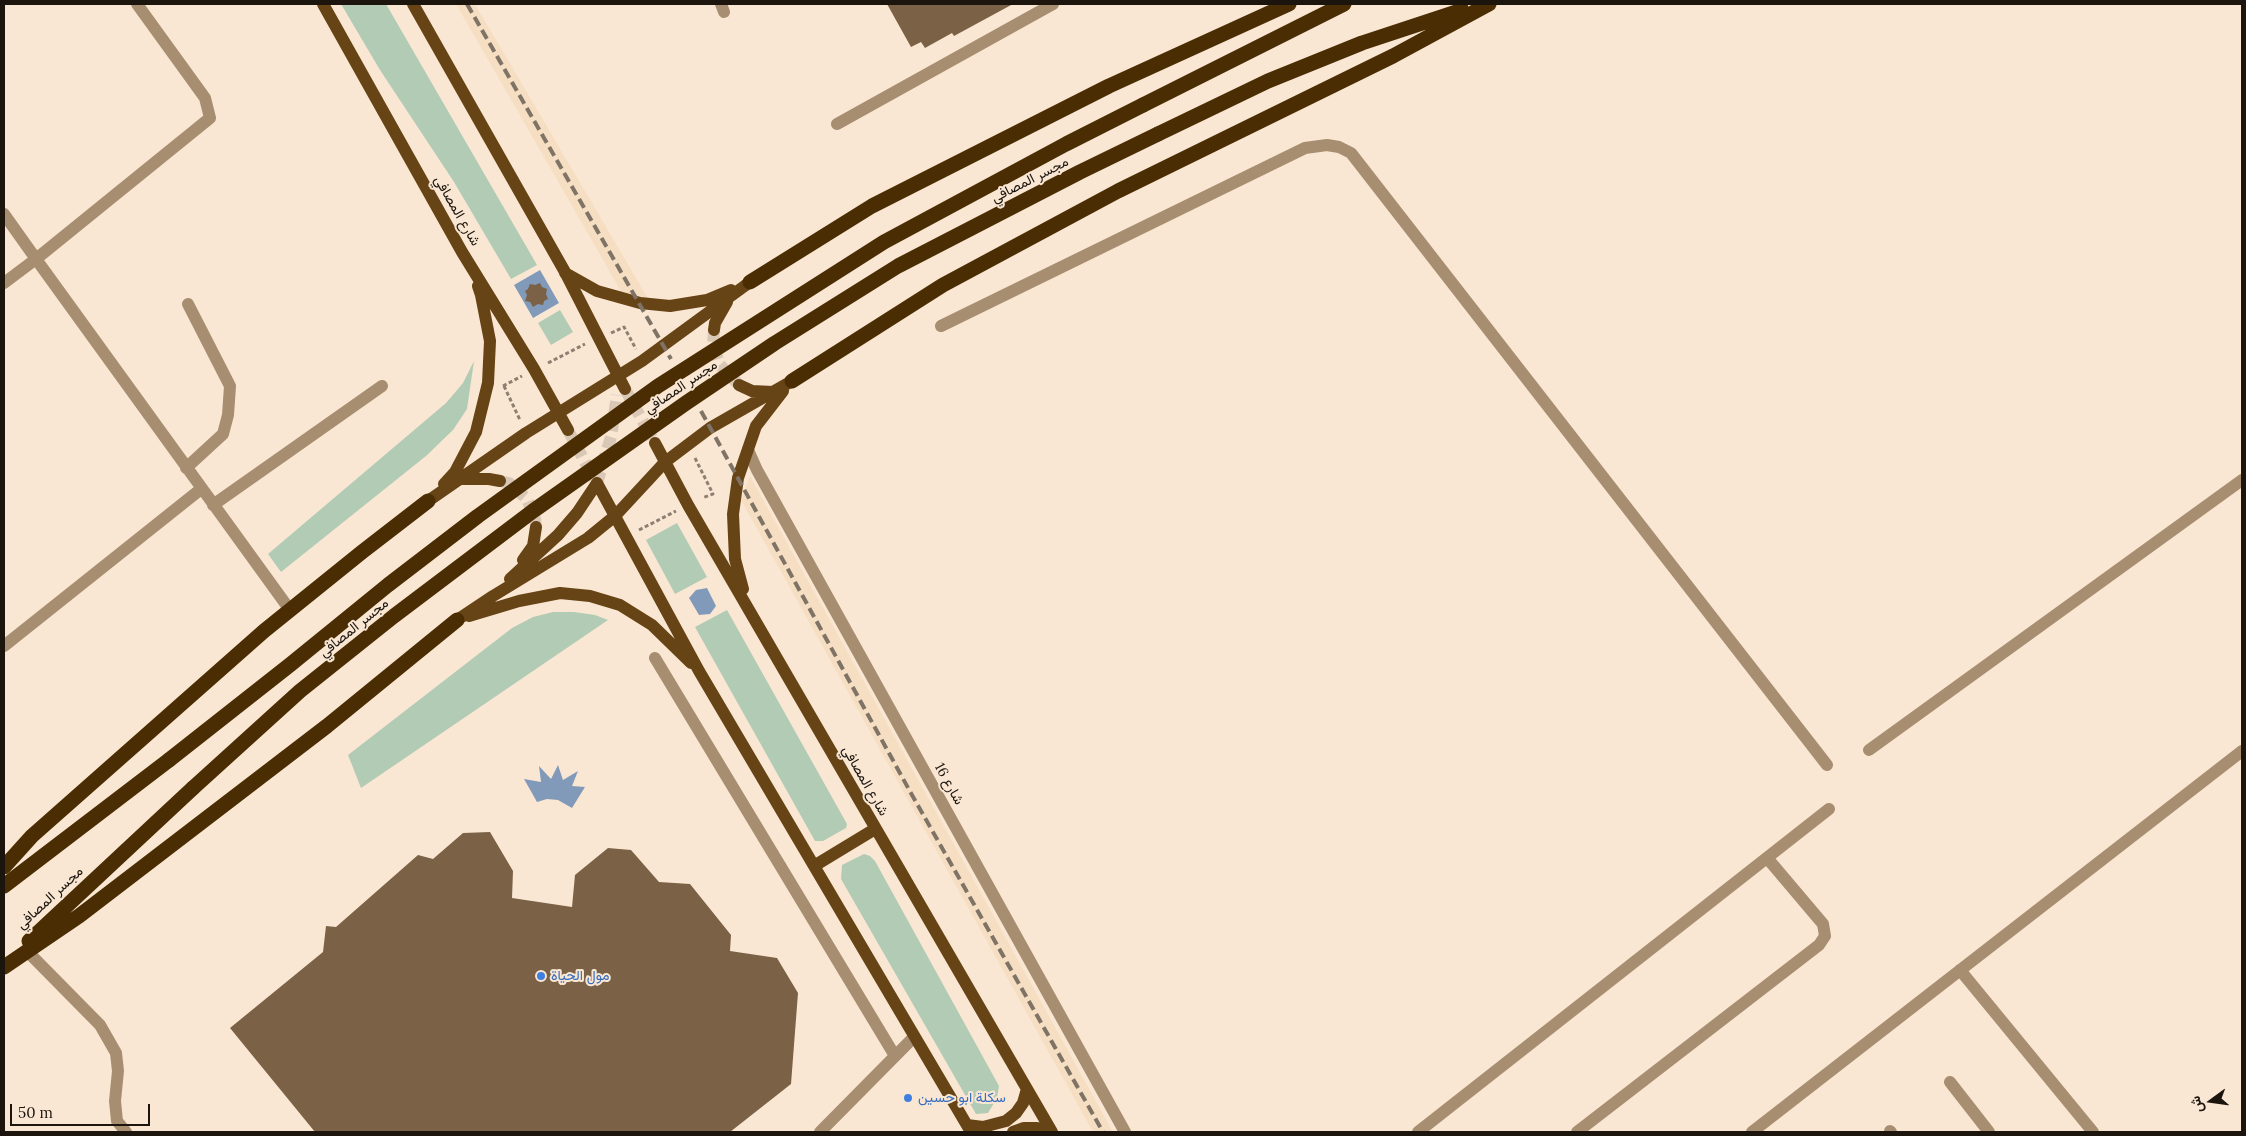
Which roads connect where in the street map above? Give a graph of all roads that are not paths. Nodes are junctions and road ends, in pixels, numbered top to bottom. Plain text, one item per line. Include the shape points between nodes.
1 (138, 4) edge
2 (323, 4) edge
3 (413, 4) edge
4 (1053, 4) edge
5 (1289, 4) edge
6 (1344, 4) edge
7 (1482, 4) edge
8 (1489, 4) edge
9 (837, 124) dead end
10 (4, 214) edge
11 (462, 252) junction
12 (36, 259) junction
13 (565, 272) junction
14 (750, 282) junction
15 (4, 283) edge
16 (729, 297) junction
17 (188, 304) dead end
18 (942, 326) dead end
19 (714, 330) tunnel mouth
20 (619, 376) junction
21 (792, 381) junction
22 (739, 385) tunnel mouth
23 (382, 386) dead end
24 (621, 392) tunnel mouth
25 (773, 392) junction
26 (559, 413) junction
27 (568, 430) tunnel mouth
28 (655, 443) tunnel mouth
29 (748, 450) junction
30 (665, 462) junction
31 (186, 468) junction
32 (459, 479) junction
33 (2242, 480) edge
34 (500, 481) tunnel mouth
35 (202, 490) junction
36 (428, 501) junction
37 (213, 505) junction
38 (615, 516) junction
39 (536, 527) tunnel mouth
40 (512, 577) junction
41 (493, 596) junction
42 (746, 604) junction
43 (290, 610) junction
44 (457, 620) junction
45 (4, 646) edge
46 (655, 658) dead end
47 (699, 671) junction
48 (1869, 750) dead end
49 (2242, 751) edge
50 (1827, 765) dead end
51 (1829, 809) dead end
52 (875, 829) junction
53 (1768, 859) junction
54 (4, 866) edge
55 (814, 866) junction
56 (4, 886) edge
57 (27, 951) junction
58 (4, 965) edge
59 (1960, 970) junction
60 (914, 1037) junction
61 (895, 1056) junction
62 (1950, 1082) dead end
63 (1028, 1089) junction
64 (969, 1129) edge
65 (126, 1132) edge
66 (820, 1132) edge
67 (1013, 1132) edge
68 (1052, 1132) edge
69 (1125, 1132) edge
70 (1418, 1132) edge
71 (1577, 1132) edge
72 (1752, 1132) edge
73 (1989, 1132) edge
74 (2093, 1132) edge

1 - 12 street via 205,98 210,118
2 - 11 main road, شارع المصافي
3 - 13 main road
4 - 9 street
5 - 14 highway via 1109,86 872,206
6 - 56 highway, مجسر المصافي, bridge via 1066,144 884,242 658,386 478,516
7 - 58 highway, مجسر المصافي, bridge via 1362,43 1268,81 1080,172 898,266 775,343 548,500 300,691
8 - 21 highway via 1393,56 1118,191 943,284
10 - 12 street
11 - 26 main road, شارع المصافي
11 - 36 main road via 482,295 490,340 488,384 476,432 455,472
12 - 15 street
12 - 31 street
13 - 14 main road via 597,291 640,303 670,306 707,300
13 - 20 main road
14 - 16 main road
16 - 19 main road
16 - 20 main road
17 - 31 street via 230,386 223,434
18 - 50 street via 1306,148 1327,144 1339,147 1351,154
20 - 24 main road
20 - 26 main road
21 - 25 main road
21 - 29 main road via 756,426
22 - 25 main road
23 - 37 street
25 - 30 main road via 710,428
26 - 27 main road, شارع المصافي
26 - 32 main road
28 - 30 main road, شارع المصافي
29 - 42 main road via 738,478 733,514 735,559
29 - 69 street, شارع 16
30 - 38 main road
30 - 42 main road, شارع المصافي
31 - 35 street
32 - 34 main road
32 - 36 main road
33 - 48 street
35 - 37 street
35 - 45 street
36 - 43 highway
37 - 43 street
38 - 40 main road via 597,483 558,535
38 - 41 main road via 588,538
38 - 47 main road
39 - 40 main road via 533,546
40 - 41 main road
41 - 44 main road
42 - 52 main road, شارع المصافي
43 - 54 highway via 32,836
44 - 47 main road via 519,600 560,593 590,596 620,605 652,625
44 - 57 highway via 327,726 79,916
46 - 61 street
47 - 55 main road
49 - 59 street
51 - 53 street
52 - 55 main road
52 - 63 main road, شارع المصافي
53 - 70 street
53 - 71 street via 1823,924 1825,936 1819,945
55 - 60 main road
57 - 58 highway
57 - 65 street via 100,1026 116,1053 117,1121
59 - 72 street
59 - 74 street
60 - 61 street
60 - 64 main road
61 - 66 street
62 - 73 street
63 - 64 main road via 1023,1103 1006,1121 995,1126
63 - 68 main road, شارع المصافي
67 - 68 main road via 1037,1128

